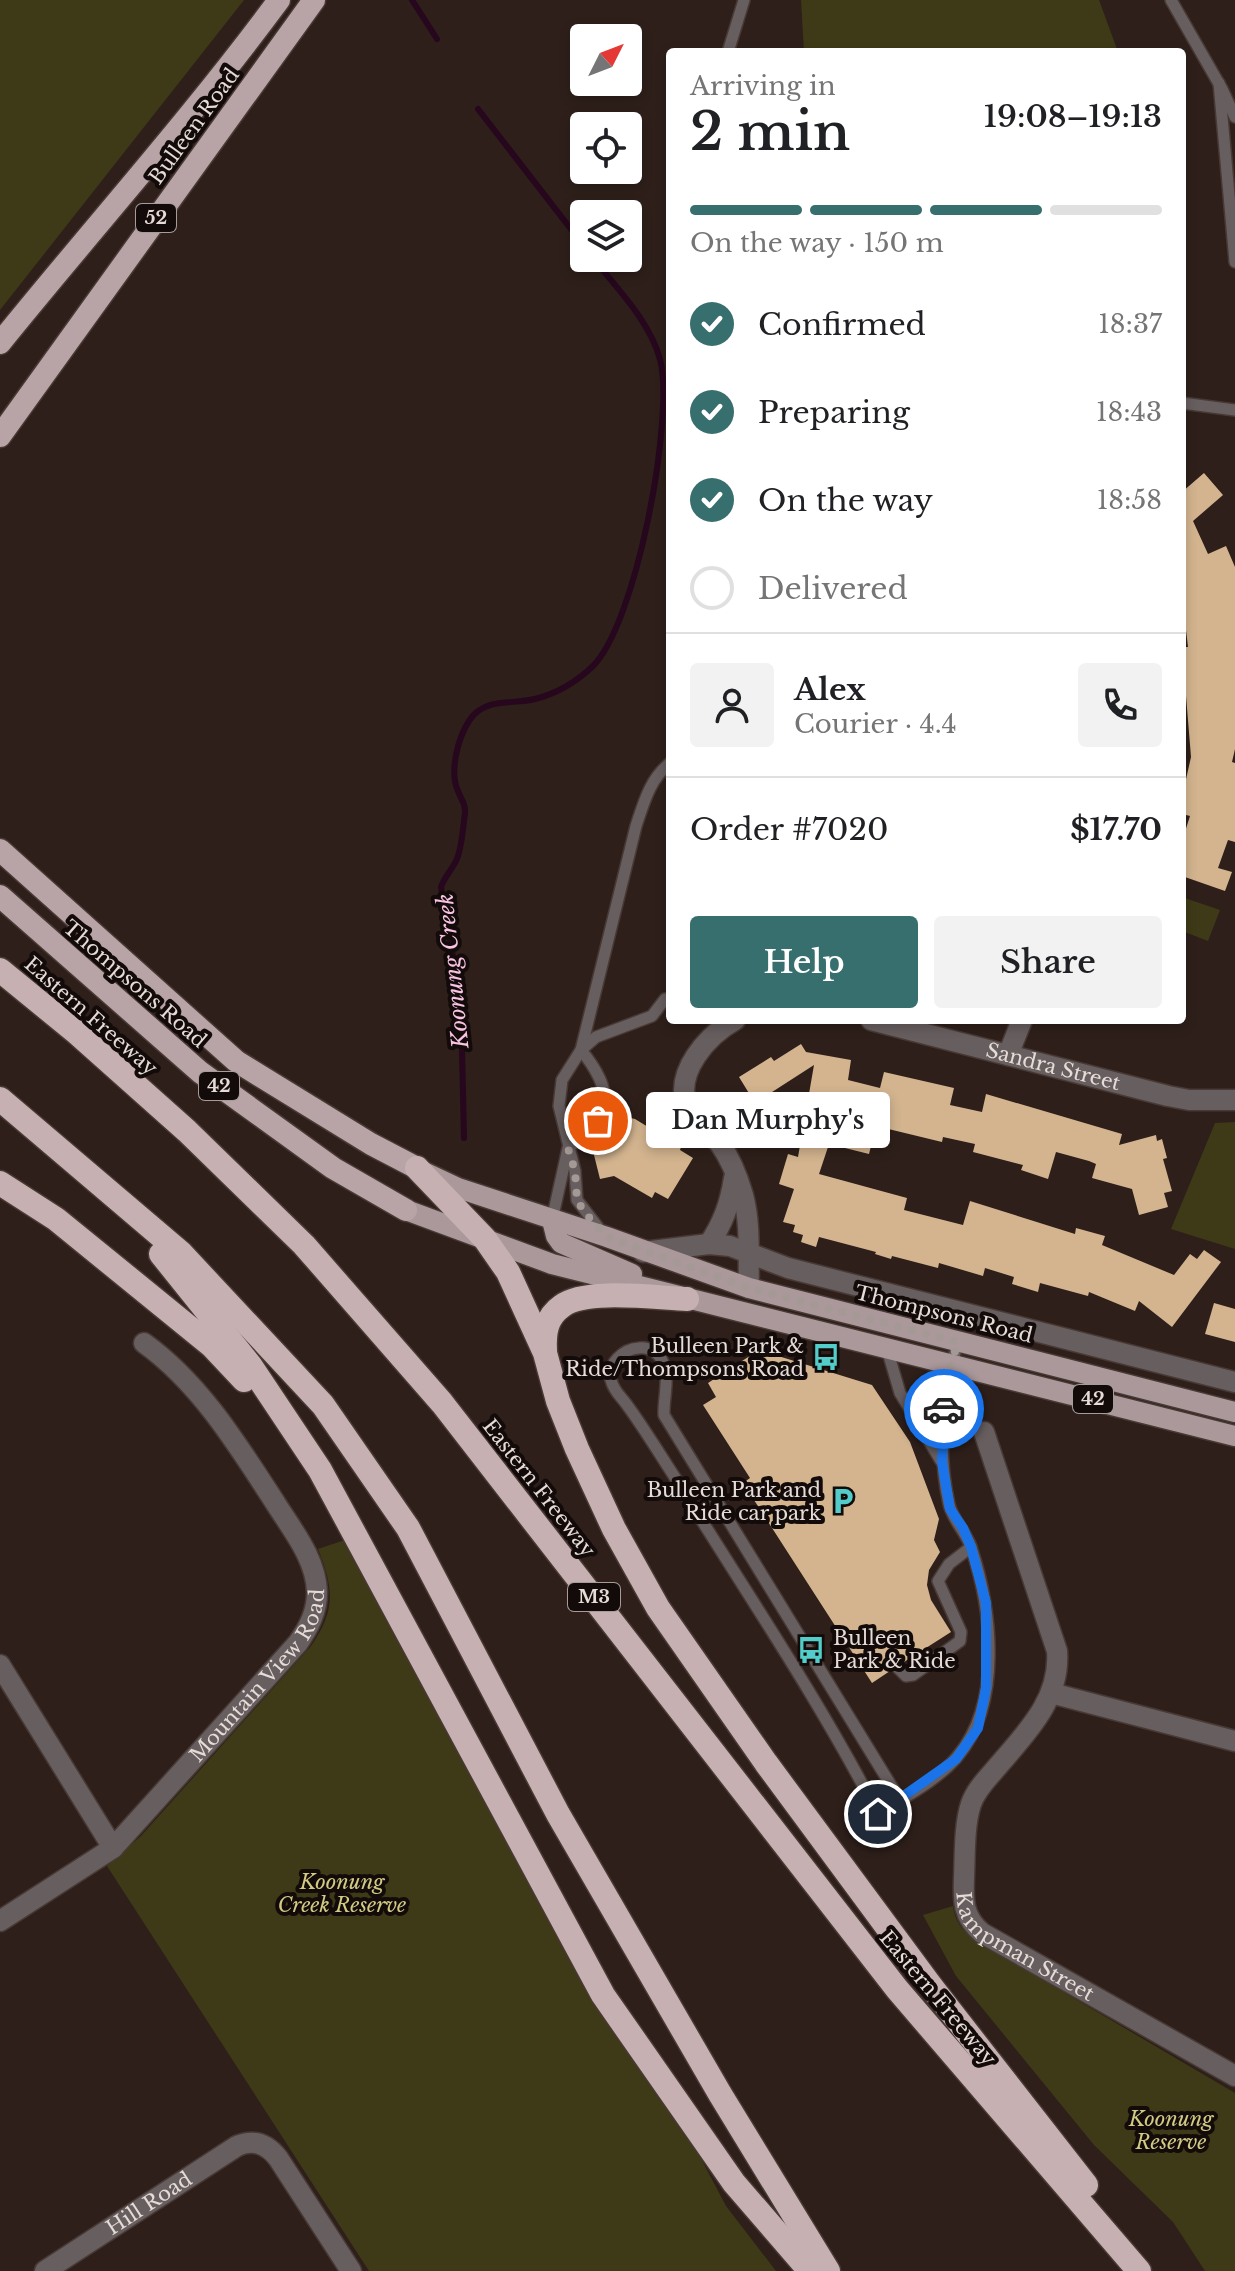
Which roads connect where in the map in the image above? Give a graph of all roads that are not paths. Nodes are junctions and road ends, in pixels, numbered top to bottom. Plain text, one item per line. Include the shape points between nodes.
1 (279, 0) edge
2 (314, 0) edge
3 (744, 0) edge
4 (1171, 0) edge
5 (729, 48) edge
6 (1219, 83) junction
7 (1235, 117) edge
8 (1235, 262) edge
9 (0, 343) edge
10 (1186, 404) edge
11 (1235, 410) edge
12 (0, 436) edge
13 (666, 767) edge
14 (0, 850) edge
15 (0, 896) edge
16 (0, 970) edge
17 (665, 999) dead end
18 (730, 1024) edge
19 (887, 1024) edge
20 (1020, 1024) edge
21 (581, 1050) junction
22 (1008, 1055) junction
23 (0, 1100) edge
24 (1235, 1100) edge
25 (568, 1148) junction
26 (417, 1168) junction
27 (734, 1175) junction
28 (0, 1183) edge
29 (406, 1210) joint
30 (552, 1220) junction
31 (607, 1237) junction
32 (485, 1239) junction
33 (709, 1244) junction
34 (643, 1252) junction
35 (748, 1252) junction
36 (749, 1288) junction
37 (687, 1299) junction
38 (958, 1342) junction
39 (144, 1343) dead end
40 (887, 1349) junction
41 (545, 1353) junction
42 (951, 1364) junction
43 (1235, 1382) edge
44 (1235, 1412) edge
45 (984, 1432) dead end
46 (1235, 1436) edge
47 (942, 1462) junction
48 (320, 1470) junction
49 (971, 1547) junction
50 (0, 1665) edge
51 (897, 1667) dead end
52 (1051, 1693) junction
53 (1235, 1741) edge
54 (900, 1800) junction
55 (113, 1848) junction
56 (0, 1921) edge
57 (1235, 2076) edge
58 (45, 2271) edge
59 (351, 2271) edge
60 (810, 2271) edge
61 (828, 2271) edge
62 (1139, 2271) edge
63 (1159, 2271) edge

1 - 9 highway, Bulleen Road / 52 via 201,103
2 - 12 highway, Bulleen Road / 52
3 - 5 lane
4 - 6 lane
6 - 7 lane
6 - 8 lane
10 - 11 lane
13 - 21 lane via 647,793 636,826
14 - 26 highway, Thompsons Road / 42 via 236,1061
15 - 29 highway, Thompsons Road / 42 via 200,1072 333,1168
16 - 62 highway, Eastern Freeway / M3 via 176,1121 304,1245 442,1403 897,1989
17 - 21 lane via 652,1016 596,1037
18 - 27 street via 692,1062 685,1092 690,1111 720,1144
19 - 22 street, Sandra Street
20 - 22 street
21 - 25 lane via 562,1080 559,1096
21 - 25 lane via 603,1080 604,1099 598,1121
22 - 24 street, Sandra Street via 1168,1096
23 - 48 highway via 171,1264 250,1365
23 - 61 highway via 181,1253 323,1405 408,1528 558,1814
25 - 30 lane
25 - 31 lane via 577,1200
26 - 30 main road, Thompsons Road / 42
26 - 32 highway
27 - 33 street via 730,1202
27 - 35 street via 747,1216
28 - 48 highway via 56,1219 212,1346 298,1438
29 - 32 main road, Thompsons Road / 42
30 - 31 main road, Thompsons Road / 42
30 - 37 main road via 561,1243
31 - 34 main road, Thompsons Road / 42
32 - 37 main road, Thompsons Road / 42 via 552,1264
32 - 41 highway via 508,1272
33 - 34 street, Thompsons Road
33 - 35 street, Thompsons Road
34 - 36 main road, Thompsons Road / 42
35 - 36 street
35 - 43 street, Thompsons Road via 788,1268
36 - 38 main road, Thompsons Road / 42
37 - 40 main road, Thompsons Road / 42
37 - 41 highway via 600,1296 563,1304 544,1332
38 - 42 lane
38 - 44 main road, Thompsons Road / 42
39 - 55 street, Mountain View Road via 198,1393 253,1469 305,1550 316,1604 298,1643
40 - 42 main road, Thompsons Road / 42
40 - 47 lane via 900,1393
41 - 63 highway via 577,1449 658,1608 930,1985
42 - 46 main road, Thompsons Road / 42
42 - 47 lane
45 - 52 street, Kampman Street via 1057,1651
47 - 49 lane via 950,1509
48 - 60 highway via 603,1995 734,2183
49 - 51 lane via 938,1581 961,1632 960,1641 913,1675 906,1676
49 - 54 lane via 986,1603 988,1642 978,1728 956,1759
50 - 55 street
52 - 53 street
52 - 57 street, Kampman Street via 971,1804 966,1916 982,1933
54 - 54 lane via 664,1415 664,1360 641,1347 626,1351 610,1376 615,1392 715,1542 878,1814
55 - 56 street, Mountain View Road
58 - 59 street, Hill Road via 237,2146 254,2142 273,2152

